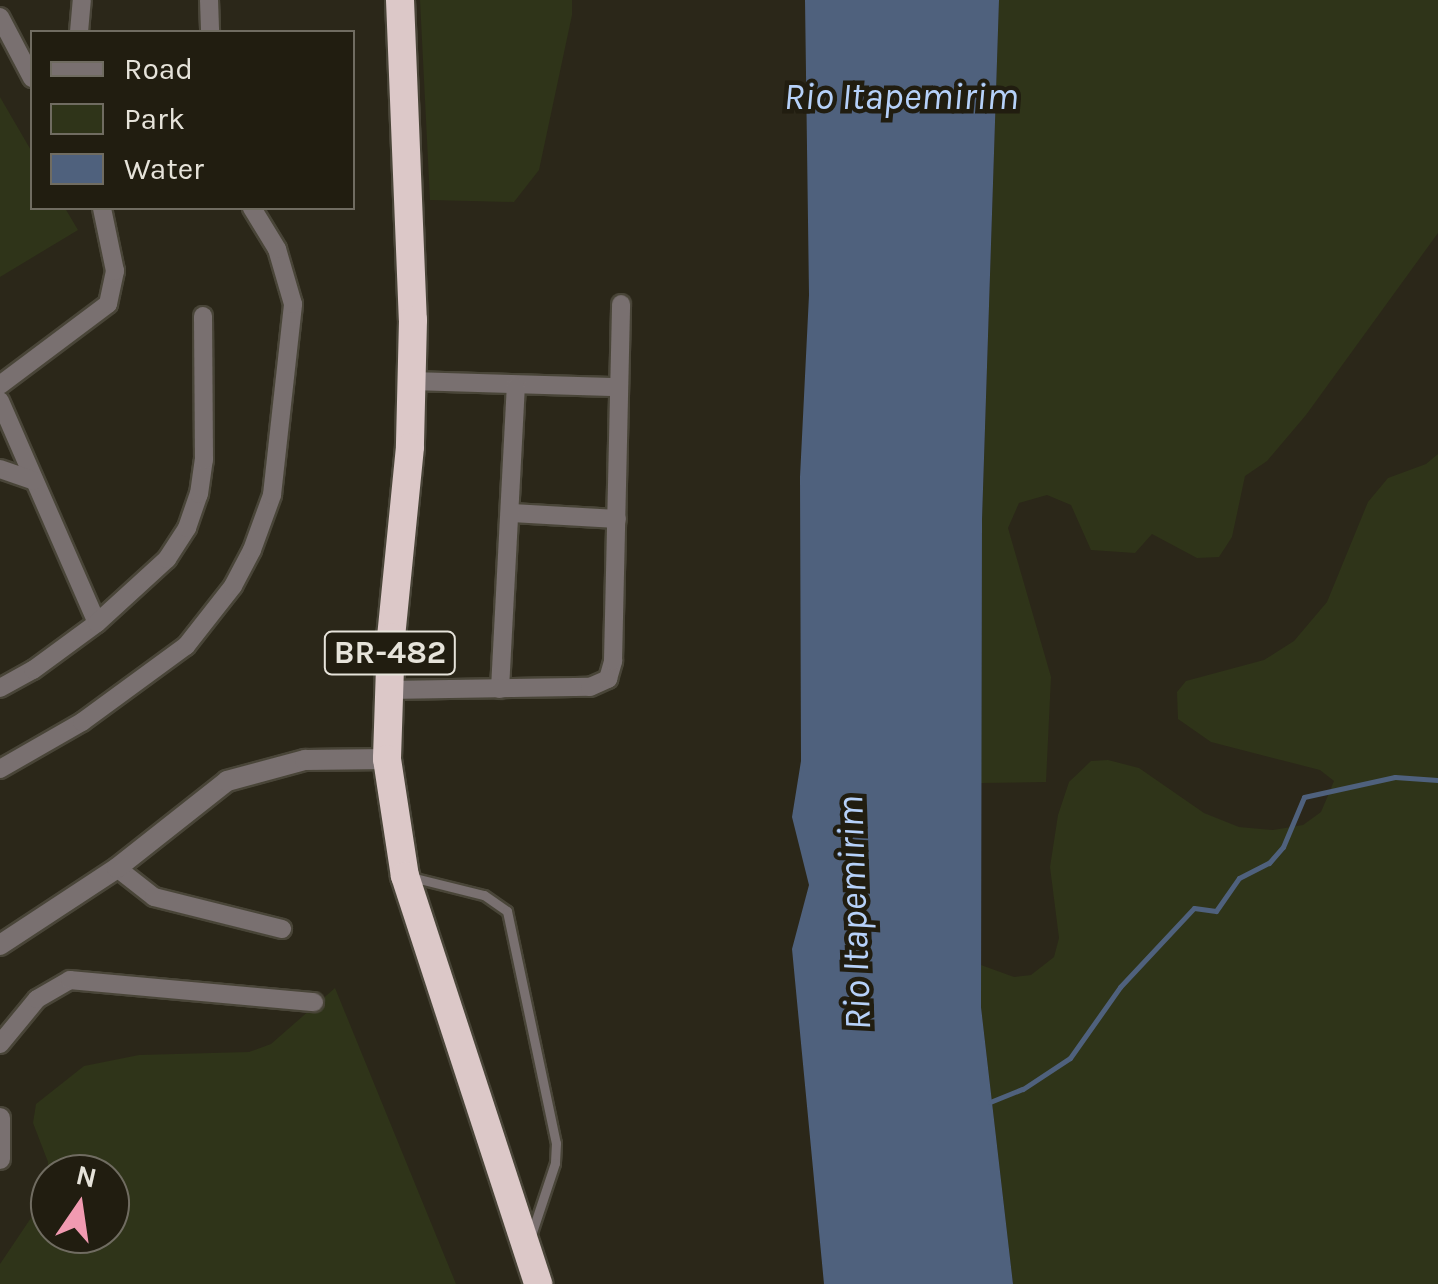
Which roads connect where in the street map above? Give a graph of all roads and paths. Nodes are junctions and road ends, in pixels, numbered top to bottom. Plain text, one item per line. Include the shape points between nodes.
1 (82, 0) edge
2 (208, 0) edge
3 (400, 0) edge
4 (0, 16) edge
5 (79, 30) edge
6 (210, 30) edge
7 (30, 74) edge
8 (102, 210) edge
9 (253, 210) edge
10 (621, 304) dead end
11 (204, 316) dead end
12 (412, 381) junction
13 (0, 385) edge
14 (516, 386) junction
15 (619, 387) junction
16 (0, 401) edge
17 (0, 469) edge
18 (34, 481) junction
19 (512, 512) junction
20 (617, 519) junction
21 (97, 622) junction
22 (0, 688) edge
23 (500, 688) junction
24 (388, 690) junction
25 (388, 759) junction
26 (0, 769) edge
27 (117, 868) junction
28 (405, 876) junction
29 (282, 929) dead end
30 (0, 945) edge
31 (314, 1002) dead end
32 (0, 1044) edge
33 (0, 1118) edge
34 (0, 1160) edge
35 (526, 1250) junction
36 (538, 1284) edge

1 - 5 street
2 - 6 street
3 - 12 highway, BR-482
4 - 7 street
8 - 13 street via 116,270 108,304
9 - 26 street via 277,249 293,304 272,495 252,550 186,646 82,722
10 - 15 street
11 - 21 street via 199,494 166,559
12 - 14 street
12 - 24 highway, BR-482
14 - 15 street
14 - 19 street
15 - 20 street
16 - 18 street
17 - 18 street
18 - 21 street
19 - 20 street
19 - 23 street
20 - 23 street via 608,679 590,686
21 - 22 street
23 - 24 street
24 - 25 highway, BR-482
25 - 27 street via 305,760 227,781
25 - 28 highway, BR-482
27 - 29 street via 154,897
27 - 30 street
28 - 35 highway, BR-482
28 - 35 lane via 484,895 506,912 556,1143
31 - 32 street via 70,980 37,999
33 - 34 street
35 - 36 highway, BR-482

